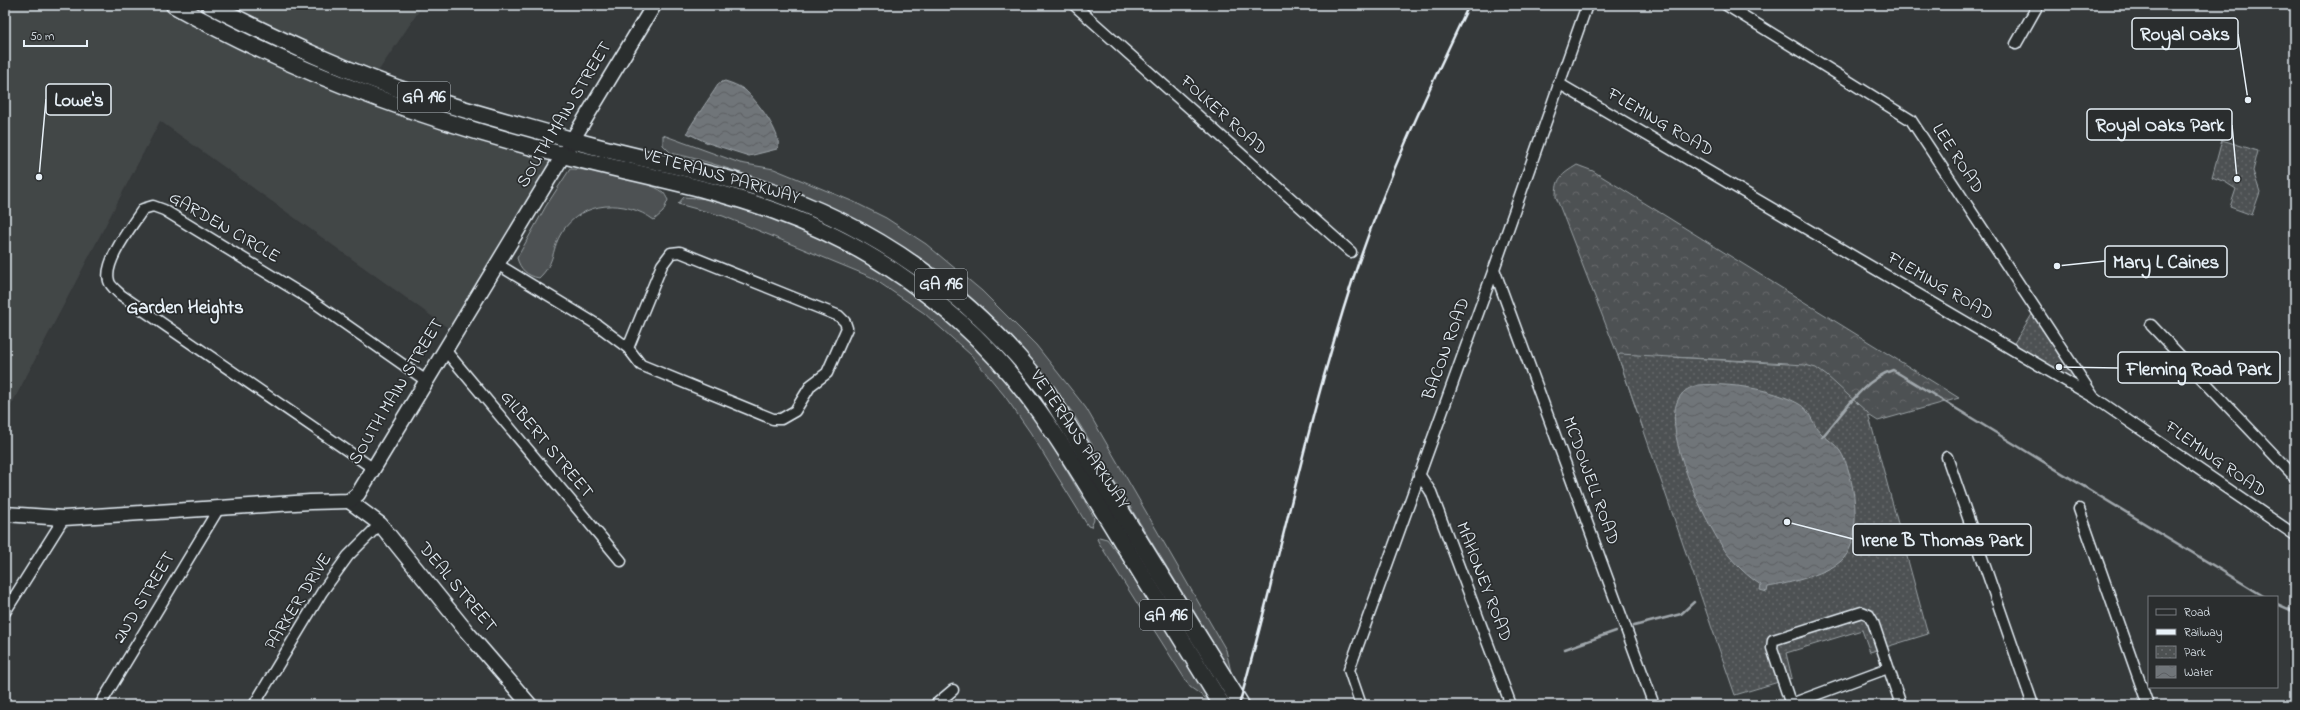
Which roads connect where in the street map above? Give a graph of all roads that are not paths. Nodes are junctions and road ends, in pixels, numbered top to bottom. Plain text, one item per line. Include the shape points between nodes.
1 (174, 5) edge
2 (210, 5) edge
3 (654, 5) edge
4 (1074, 5) edge
5 (1587, 5) edge
6 (1726, 5) edge
7 (2038, 5) edge
8 (2016, 44) dead end
9 (1558, 83) junction
10 (571, 140) junction
11 (562, 155) junction
12 (1351, 252) dead end
13 (497, 264) junction
14 (1494, 269) junction
15 (2151, 325) dead end
16 (628, 348) junction
17 (445, 350) junction
18 (425, 380) junction
19 (2095, 398) junction
20 (1947, 457) dead end
21 (374, 469) junction
22 (1420, 474) junction
23 (2295, 478) edge
24 (349, 501) junction
25 (219, 508) junction
26 (2079, 509) dead end
27 (5, 514) edge
28 (64, 518) junction
29 (380, 524) junction
30 (2295, 535) edge
31 (621, 561) dead end
32 (5, 612) edge
33 (1888, 668) junction
34 (953, 690) dead end
35 (527, 704) edge
36 (1791, 704) edge
37 (100, 705) edge
38 (254, 705) edge
39 (935, 705) edge
40 (1222, 705) edge
41 (1241, 705) edge
42 (1360, 705) edge
43 (1511, 705) edge
44 (1654, 705) edge
45 (1901, 705) edge
46 (2033, 705) edge
47 (2148, 705) edge

1 - 11 main road, VETERANS PARKWAY / GA 196 via 287,62 353,89 433,118
2 - 10 main road, VETERANS PARKWAY / GA 196 via 264,33 373,79
3 - 10 street, SOUTH MAIN STREET
4 - 12 street, FOLKER ROAD
5 - 9 street, BACON ROAD
6 - 19 street, LEE ROAD via 1911,120
7 - 8 street
9 - 14 street, BACON ROAD
9 - 19 street, FLEMING ROAD
10 - 11 street, SOUTH MAIN STREET
10 - 41 main road, VETERANS PARKWAY / GA 196 via 731,180 801,203 887,246 954,294 994,331 1048,393
11 - 13 street, SOUTH MAIN STREET
11 - 40 main road, VETERANS PARKWAY / GA 196 via 727,196 794,218 878,260 943,307 982,343 1034,403
13 - 16 street via 596,324
13 - 17 street, SOUTH MAIN STREET
14 - 22 street, BACON ROAD
14 - 44 street, MCDOWELL ROAD
15 - 23 street
16 - 16 street via 641,365 773,419 781,419 795,411 811,385 827,372 845,335 846,322 839,316 680,252 671,253 662,266
17 - 18 street, SOUTH MAIN STREET
17 - 31 street, GILBERT STREET
18 - 21 street, SOUTH MAIN STREET
18 - 21 street, GARDEN CIRCLE via 308,298 164,210 153,206 143,209 124,238 108,267 109,282 121,295
19 - 30 street, FLEMING ROAD
20 - 46 street
21 - 24 street, SOUTH MAIN STREET via 358,494
22 - 42 street, BACON ROAD via 1349,670
22 - 43 street, MAHONEY ROAD via 1433,500
24 - 25 street
24 - 29 street, DEAL STREET
25 - 28 street
25 - 37 street, 2ND STREET
26 - 47 street
27 - 28 street
28 - 32 street
29 - 35 street, DEAL STREET
29 - 38 street, PARKER DRIVE via 348,556 322,592
33 - 36 street
33 - 36 street via 1873,622 1864,612 1774,639 1772,648
33 - 45 street
34 - 39 street

